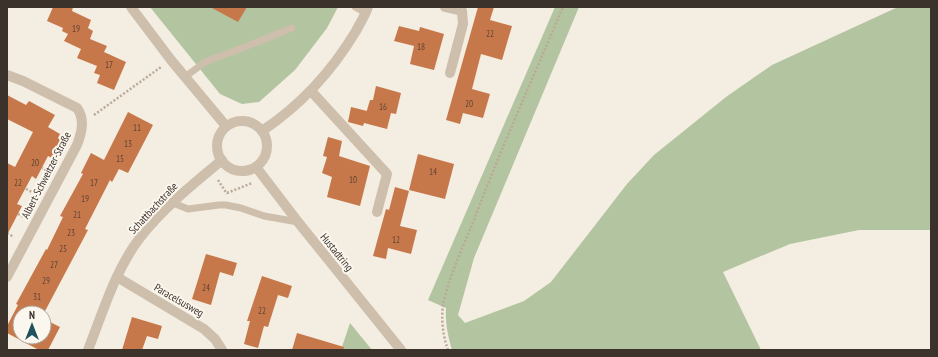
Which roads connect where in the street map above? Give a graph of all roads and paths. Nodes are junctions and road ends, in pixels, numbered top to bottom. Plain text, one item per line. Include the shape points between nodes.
1 (355, 7) edge
2 (445, 7) edge
3 (563, 7) edge
4 (133, 8) edge
5 (367, 10) edge
6 (292, 28) dead end
7 (171, 60) junction
8 (450, 73) dead end
9 (7, 75) edge
10 (185, 77) junction
11 (311, 91) junction
12 (105, 108) dead end
13 (226, 126) junction
14 (262, 130) junction
15 (222, 160) junction
16 (256, 167) junction
17 (210, 170) junction
18 (264, 178) junction
19 (227, 193) junction
20 (172, 203) junction
21 (226, 205) junction
22 (377, 212) dead end
23 (298, 222) junction
24 (7, 277) edge
25 (117, 277) junction
26 (88, 350) edge
27 (222, 350) edge
28 (401, 350) edge
29 (448, 350) edge

1 - 5 lane
2 - 8 street via 462,11 463,24
3 - 29 path via 486,188 448,287 443,306 443,327
4 - 7 street
5 - 11 street via 345,49
6 - 10 lane via 205,62
7 - 10 street
7 - 12 path
9 - 24 street, Albert-Schweitzer-Straße via 77,108 82,115 82,124 77,145
10 - 13 street
11 - 14 street via 277,121
11 - 22 street via 387,174
13 - 14 street via 242,121 254,123
13 - 15 street via 218,140
14 - 16 street via 268,147 264,158
15 - 16 street via 238,171
15 - 17 street, Schattbachstraße
16 - 18 street, Hustadtring
17 - 19 path
17 - 20 street, Schattbachstraße
18 - 19 path
18 - 23 street, Hustadtring
19 - 21 path
20 - 21 lane via 188,209
20 - 25 street, Schattbachstraße via 140,238
21 - 23 lane
23 - 28 street, Hustadtring
25 - 26 street, Schattbachstraße
25 - 27 street, Paracelsusweg via 204,329

